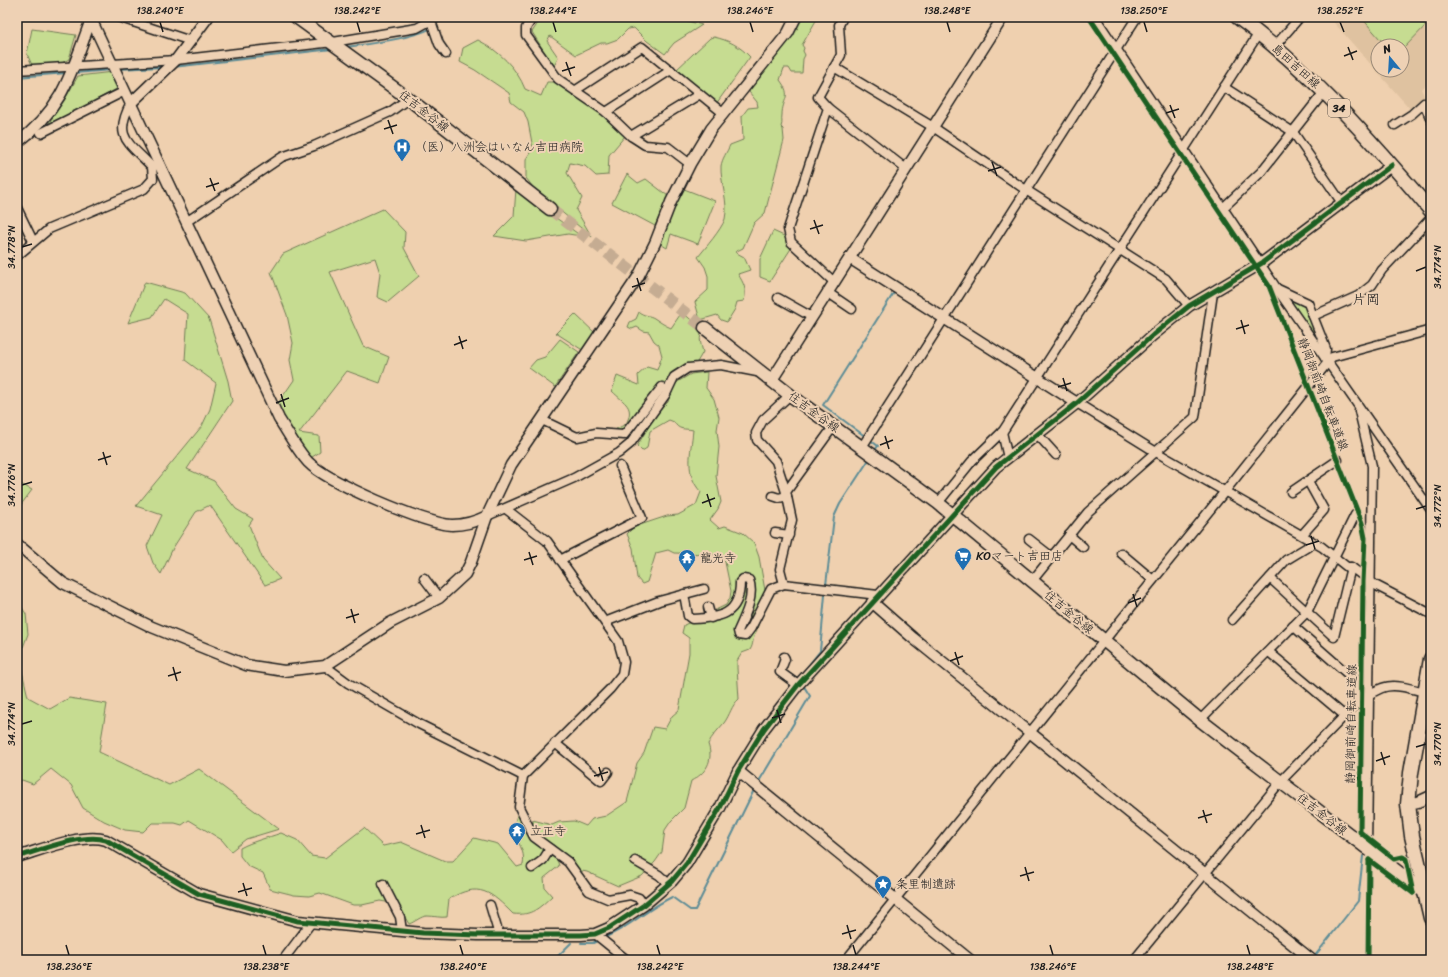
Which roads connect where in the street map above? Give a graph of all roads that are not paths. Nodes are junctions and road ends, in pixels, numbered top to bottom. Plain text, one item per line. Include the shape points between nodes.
1 (118, 17) edge
2 (208, 17) edge
3 (296, 17) edge
4 (534, 17) edge
5 (796, 17) edge
6 (843, 17) edge
7 (1003, 17) edge
8 (1096, 17) edge
9 (1137, 17) edge
10 (1300, 17) edge
11 (91, 18) edge
12 (1241, 18) edge
13 (434, 19) edge
14 (133, 20) edge
15 (1259, 33) junction
16 (191, 41) junction
17 (333, 42) junction
18 (1275, 46) junction
19 (1117, 48) junction
20 (446, 54) dead end
21 (171, 64) junction
22 (834, 67) junction
23 (114, 68) junction
24 (17, 70) edge
25 (671, 70) junction
26 (71, 72) junction
27 (1224, 87) junction
28 (576, 90) junction
29 (125, 91) junction
30 (1324, 92) junction
31 (700, 94) junction
32 (408, 99) junction
33 (131, 103) junction
34 (828, 108) junction
35 (606, 112) junction
36 (723, 113) junction
37 (1431, 120) edge
38 (1395, 125) dead end
39 (933, 127) junction
40 (1293, 132) junction
41 (41, 133) dead end
42 (631, 136) junction
43 (17, 143) edge
44 (1184, 150) junction
45 (690, 164) junction
46 (1392, 165) junction
47 (906, 169) junction
48 (1026, 190) junction
49 (1342, 202) junction
50 (17, 208) edge
51 (1223, 208) junction
52 (550, 209) tunnel mouth
53 (1431, 211) edge
54 (1431, 218) edge
55 (186, 222) junction
56 (33, 242) junction
57 (1119, 249) junction
58 (17, 256) edge
59 (851, 259) junction
60 (1262, 264) junction
61 (834, 282) junction
62 (1277, 289) junction
63 (827, 292) junction
64 (1213, 293) junction
65 (778, 298) dead end
66 (1189, 306) junction
67 (852, 309) dead end
68 (1313, 316) junction
69 (812, 317) junction
70 (944, 318) junction
71 (705, 328) tunnel mouth
72 (1431, 330) edge
73 (1327, 360) junction
74 (767, 376) junction
75 (1036, 377) junction
76 (667, 391) junction
77 (790, 396) junction
78 (1077, 403) junction
79 (1357, 406) junction
80 (542, 420) junction
81 (833, 427) junction
82 (1002, 432) junction
83 (1038, 435) junction
84 (868, 447) junction
85 (1156, 452) junction
86 (1056, 454) dead end
87 (1008, 458) junction
88 (1338, 460) dead end
89 (620, 466) dead end
90 (1308, 481) junction
91 (1226, 490) junction
92 (1291, 492) dead end
93 (786, 494) junction
94 (773, 496) dead end
95 (938, 503) junction
96 (506, 509) junction
97 (1431, 510) edge
98 (953, 515) junction
99 (1355, 515) dead end
100 (487, 516) junction
101 (775, 533) dead end
102 (789, 535) junction
103 (1069, 535) junction
104 (1302, 535) junction
105 (1029, 539) dead end
106 (1314, 543) junction
107 (17, 544) edge
108 (1083, 547) dead end
109 (1121, 553) dead end
110 (1335, 556) junction
111 (1052, 557) junction
112 (560, 560) junction
113 (1351, 567) junction
114 (424, 578) dead end
115 (1270, 578) junction
116 (1153, 580) junction
117 (1369, 580) junction
118 (1032, 581) junction
119 (784, 584) junction
120 (704, 589) dead end
121 (684, 594) junction
122 (440, 598) junction
123 (875, 598) junction
124 (708, 607) dead end
125 (1307, 612) junction
126 (1431, 614) edge
127 (711, 618) junction
128 (1232, 620) dead end
129 (605, 622) junction
130 (1293, 626) junction
131 (1103, 641) junction
132 (1269, 652) junction
133 (784, 657) dead end
134 (1431, 659) edge
135 (325, 666) junction
136 (800, 683) junction
137 (1425, 692) junction
138 (1368, 695) junction
139 (1357, 704) junction
140 (1345, 716) junction
141 (1200, 720) junction
142 (1030, 732) junction
143 (555, 743) junction
144 (738, 771) junction
145 (608, 772) dead end
146 (523, 776) junction
147 (1281, 781) junction
148 (1431, 796) edge
149 (1408, 804) junction
150 (550, 849) junction
151 (1368, 850) junction
152 (17, 857) edge
153 (635, 861) dead end
154 (532, 868) dead end
155 (1205, 874) junction
156 (383, 884) dead end
157 (669, 884) junction
158 (1428, 895) edge
159 (894, 898) junction
160 (644, 904) junction
161 (490, 905) dead end
162 (1431, 918) edge
163 (311, 923) junction
164 (402, 931) junction
165 (499, 936) junction
166 (598, 937) junction
167 (1311, 959) edge
168 (284, 960) edge
169 (627, 960) edge
170 (846, 960) edge
171 (970, 960) edge
172 (1134, 960) edge

1 - 14 street
2 - 16 street
3 - 17 main road, 住吉金谷線
4 - 28 street via 526,28 526,35 558,79
5 - 36 street via 788,33
6 - 22 street via 839,24 841,55
7 - 39 street
8 - 19 street
9 - 19 street
10 - 18 street
11 - 23 street
11 - 26 street
12 - 15 main road, 島田吉田線 / 34
13 - 17 street via 417,28
13 - 20 street via 439,44
14 - 16 street
15 - 18 main road, 島田吉田線 / 34
15 - 27 street
16 - 21 street
17 - 21 street
17 - 32 main road, 住吉金谷線
18 - 30 main road, 島田吉田線 / 34
19 - 44 street
19 - 48 street
21 - 23 street
21 - 33 street
22 - 34 street via 818,97
22 - 39 street
23 - 26 street
23 - 29 street
24 - 26 street
25 - 28 street via 642,47
25 - 31 street
25 - 35 street
26 - 43 street via 54,107
27 - 40 street
27 - 44 street
28 - 35 street
29 - 33 street
29 - 41 street
30 - 40 street
30 - 46 main road, 島田吉田線 / 34
31 - 36 street
31 - 42 street
32 - 52 main road, 住吉金谷線
32 - 55 street via 390,112 314,146 282,157
33 - 55 street
33 - 56 street via 122,124 124,134 131,147 152,167 153,179 144,189 61,223
34 - 47 street
34 - 61 street via 788,229 791,242
35 - 42 street
36 - 45 street
37 - 38 street via 1424,102
39 - 47 street
39 - 48 street
40 - 49 street
40 - 51 street via 1261,172
42 - 45 street via 645,145 668,146
44 - 51 street
44 - 57 street
45 - 80 street via 638,277
46 - 49 street
46 - 53 main road, 島田吉田線 / 34
47 - 59 street
48 - 57 street
48 - 70 street
49 - 60 street
50 - 56 street
51 - 60 street
54 - 68 street via 1382,270 1372,285 1358,296
55 - 100 street via 279,419 307,462 321,473 384,504 439,523 472,523
56 - 58 street
57 - 66 street via 1166,279
57 - 75 street
59 - 61 street
59 - 70 street
60 - 62 street
60 - 64 street
61 - 63 street
62 - 68 street via 1308,303
62 - 73 street
63 - 67 street
63 - 69 street
64 - 66 street
64 - 85 street via 1195,417
65 - 69 street
66 - 78 street
68 - 73 street via 1326,349
69 - 74 street
70 - 75 street
70 - 84 street
71 - 74 main road, 住吉金谷線
72 - 73 street via 1345,352
73 - 79 street
73 - 91 street
74 - 76 street via 721,365 688,368 674,377
74 - 77 main road, 住吉金谷線
75 - 78 street
75 - 82 street
76 - 80 street via 662,387 624,435 596,433 577,437
76 - 96 street via 630,444 619,454
77 - 81 main road, 住吉金谷線
77 - 93 street via 763,420 756,433 757,440 776,461
78 - 83 street
78 - 85 street
79 - 97 street
79 - 117 street via 1372,466
80 - 100 street via 511,466
81 - 84 main road, 住吉金谷線
81 - 93 street
82 - 87 street
82 - 95 street via 972,461
83 - 86 street
83 - 87 street
84 - 95 main road, 住吉金谷線
85 - 91 street
85 - 103 street via 1088,512
87 - 98 street via 996,467
88 - 90 street
89 - 112 street via 642,518
90 - 92 street
90 - 104 street via 1324,510
91 - 104 street
91 - 116 street
93 - 94 street via 778,498
93 - 102 street via 792,520
95 - 98 main road, 住吉金谷線
96 - 100 street
96 - 112 street via 547,541
98 - 118 main road, 住吉金谷線
98 - 123 street
99 - 110 street
100 - 122 street via 465,574
101 - 102 street
102 - 119 street via 780,569
103 - 108 street
103 - 111 street
104 - 106 street
105 - 111 street
106 - 110 street
106 - 115 street via 1286,560
107 - 135 street via 63,583 188,643 246,665 284,671
109 - 116 street
110 - 113 street via 1347,567
110 - 125 street
111 - 118 street
112 - 129 street
113 - 117 street
113 - 125 street via 1334,637
114 - 122 street
115 - 125 street
115 - 128 street
116 - 131 street
117 - 126 street
117 - 138 street
118 - 131 main road, 住吉金谷線
119 - 123 street
119 - 127 street via 771,589 745,636 740,635 738,631 747,611 752,587 749,580 743,579 740,582 740,596 732,610
120 - 121 street
121 - 127 street via 688,616 692,619
121 - 129 street
122 - 135 street via 390,623
123 - 136 street
123 - 142 street via 913,638
124 - 127 street
125 - 130 street
129 - 143 street via 623,652 622,674
130 - 132 street
130 - 139 street via 1358,683
131 - 141 main road, 住吉金谷線
131 - 142 street
132 - 140 street
132 - 141 street
133 - 136 street via 780,672
134 - 137 highway
135 - 146 street via 348,683 419,724
136 - 144 street via 764,729
137 - 138 street via 1397,685
137 - 149 highway
138 - 139 street
138 - 151 street
139 - 140 street
140 - 147 street
141 - 147 main road, 住吉金谷線
142 - 155 street
142 - 159 street
143 - 145 street via 601,780
143 - 146 street
144 - 157 street via 720,808 687,863
144 - 159 street
146 - 150 street via 519,807 534,838
147 - 151 main road, 住吉金谷線
147 - 155 street
148 - 149 street
149 - 158 highway via 1412,836
150 - 154 street via 543,860
150 - 160 street via 568,862 589,891 608,899 630,895 639,898
151 - 158 main road, 住吉金谷線
152 - 163 street via 86,838 100,838 198,894
153 - 157 street
155 - 167 street
155 - 172 street
156 - 164 street via 400,917
157 - 160 street
158 - 162 highway
159 - 170 street
159 - 171 street
160 - 166 street
161 - 165 street
163 - 164 street
163 - 168 street
164 - 165 street
165 - 166 street
166 - 169 street

